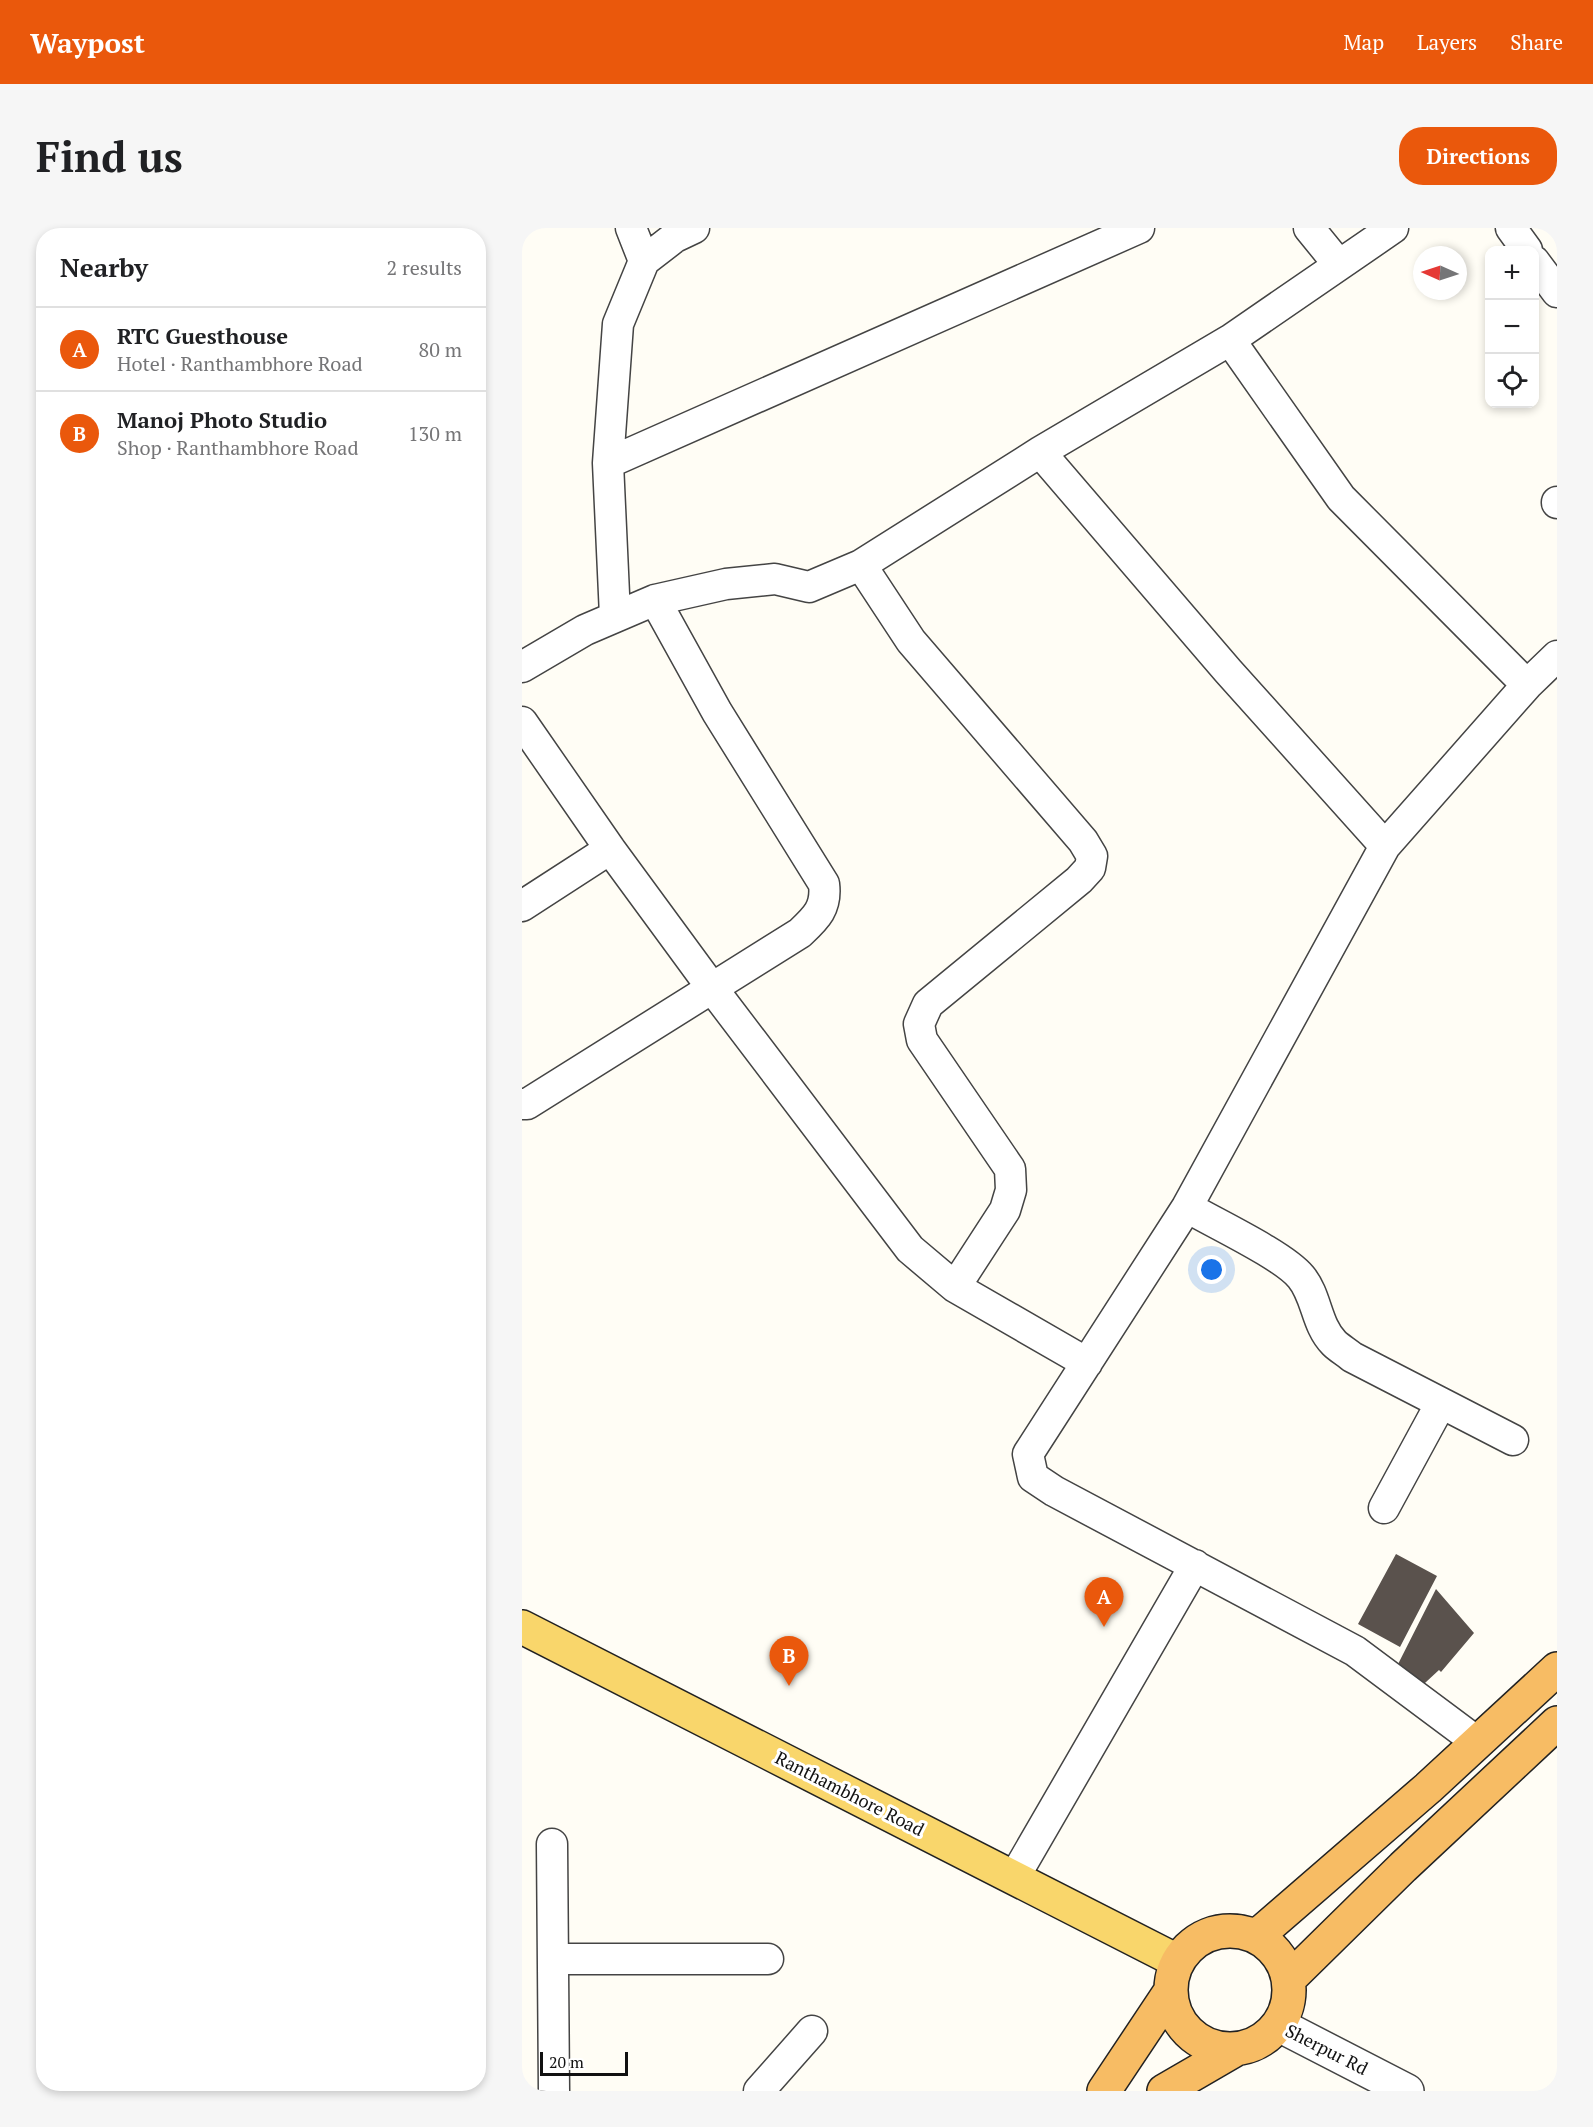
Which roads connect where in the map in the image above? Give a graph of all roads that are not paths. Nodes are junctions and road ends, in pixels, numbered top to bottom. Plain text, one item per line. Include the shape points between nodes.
1 (631, 228) edge
2 (694, 228) edge
3 (1139, 228) edge
4 (1309, 228) edge
5 (1393, 228) edge
6 (1510, 228) edge
7 (1524, 246) edge
8 (644, 261) junction
9 (1339, 265) junction
10 (1539, 268) edge
11 (1557, 292) edge
12 (1230, 340) junction
13 (1040, 452) junction
14 (608, 463) junction
15 (861, 565) junction
16 (656, 600) junction
17 (615, 616) junction
18 (1557, 656) edge
19 (522, 667) edge
20 (1527, 685) junction
21 (522, 722) edge
22 (1385, 846) junction
23 (610, 849) junction
24 (522, 906) edge
25 (712, 988) junction
26 (522, 1104) edge
27 (1187, 1207) junction
28 (955, 1287) junction
29 (1087, 1363) junction
30 (1442, 1403) junction
31 (1514, 1440) dead end
32 (1384, 1508) dead end
33 (1195, 1565) junction
34 (522, 1627) edge
35 (1557, 1668) edge
36 (1557, 1723) edge
37 (1477, 1742) junction
38 (552, 1844) dead end
39 (1015, 1876) junction
40 (1257, 1936) junction
41 (553, 1959) junction
42 (768, 1959) dead end
43 (1174, 1976) junction
44 (1289, 1979) junction
45 (1279, 2025) junction
46 (812, 2031) dead end
47 (1233, 2050) junction
48 (554, 2091) edge
49 (759, 2091) edge
50 (1104, 2091) edge
51 (1164, 2091) edge
52 (1407, 2091) edge

1 - 8 street
2 - 8 street
3 - 14 street
4 - 9 street
5 - 9 street
6 - 7 street
8 - 14 street via 618,324
9 - 12 street
10 - 11 street
12 - 13 street
12 - 20 street via 1341,498
13 - 15 street
13 - 22 street
14 - 17 street
15 - 16 street via 808,587 775,579 726,584
15 - 28 street via 911,641 1092,856 1090,868 1079,880 928,1004 919,1024 922,1040 1010,1168 1011,1190 1005,1210
16 - 17 street
16 - 25 street via 717,712 824,884 826,898 819,914 800,933
17 - 19 street
18 - 20 street
20 - 22 street
21 - 23 street
22 - 27 street
23 - 24 street
23 - 25 street
25 - 26 street
25 - 28 street via 910,1249
27 - 29 street
27 - 30 street via 1300,1275 1332,1342 1352,1357
28 - 29 street
29 - 33 street via 1028,1454 1033,1477
30 - 31 street
30 - 32 street
33 - 37 street via 1355,1651
33 - 39 street
34 - 39 main road, Ranthambhore Road
35 - 37 highway
36 - 44 highway
37 - 40 highway
38 - 41 street
39 - 43 main road, Ranthambhore Road
40 - 43 highway via 1221,1930 1203,1936 1189,1947
40 - 44 highway via 1277,1954
41 - 42 street
41 - 48 street
43 - 47 highway via 1179,2022 1202,2044
43 - 50 highway
44 - 45 highway via 1289,2003
45 - 47 highway via 1263,2041
45 - 52 street, Sherpur Rd
46 - 49 street
47 - 51 highway

